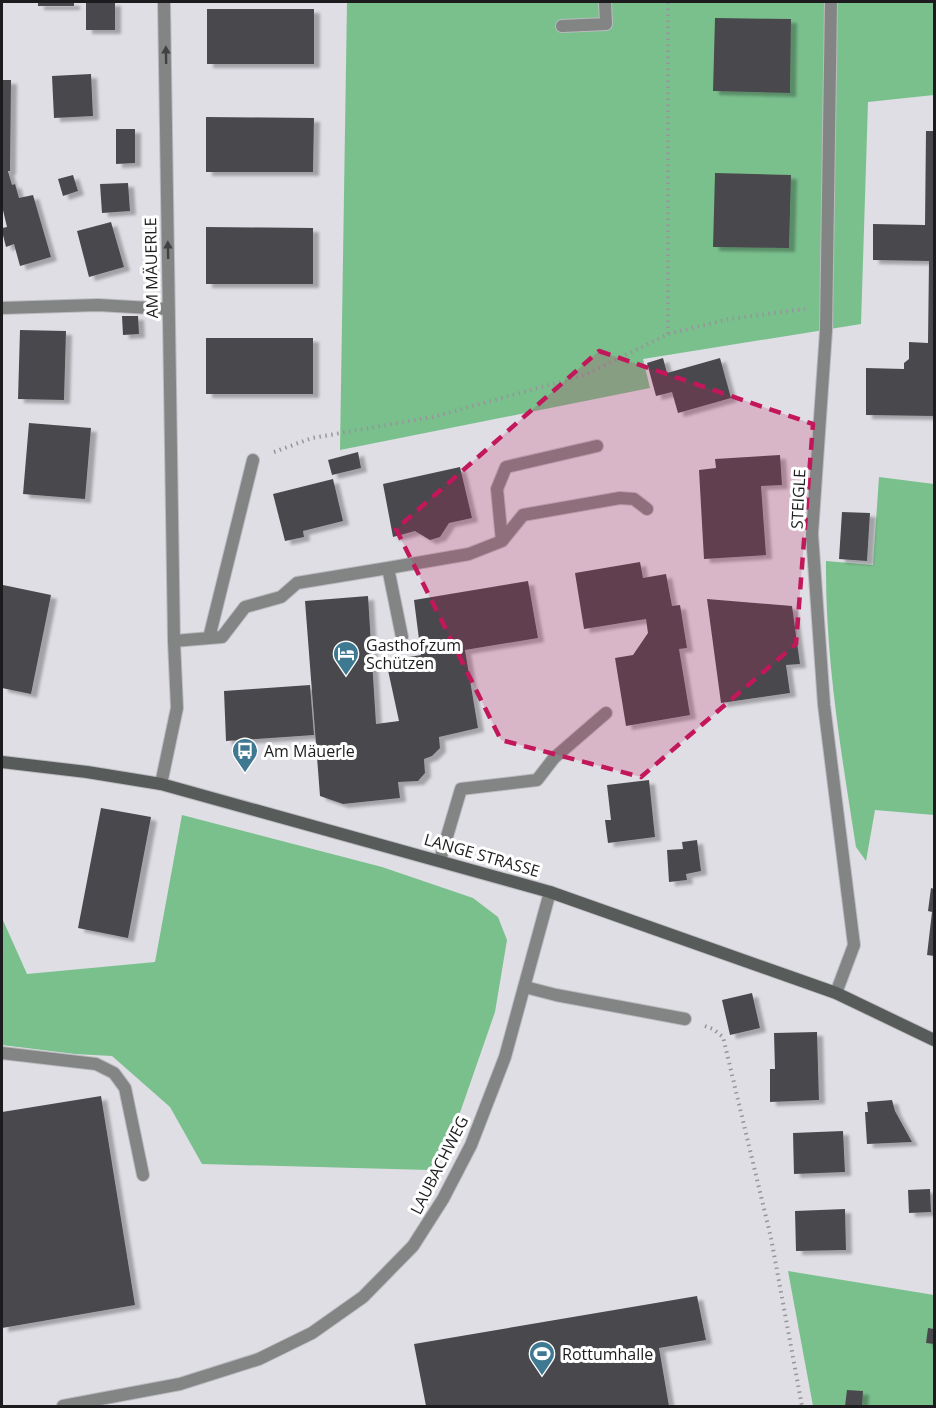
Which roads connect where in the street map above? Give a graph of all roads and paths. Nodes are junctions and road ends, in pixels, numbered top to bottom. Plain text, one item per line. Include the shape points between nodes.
1 (164, 2) edge
2 (605, 2) edge
3 (668, 2) edge
4 (831, 2) edge
5 (562, 26) dead end
6 (2, 308) edge
7 (168, 309) junction
8 (826, 309) junction
9 (668, 334) junction
10 (597, 446) dead end
11 (253, 459) joint
12 (646, 508) dead end
13 (502, 542) junction
14 (388, 568) junction
15 (402, 637) dead end
16 (209, 638) junction
17 (174, 641) junction
18 (606, 713) dead end
19 (2, 762) edge
20 (161, 784) junction
21 (440, 860) junction
22 (550, 892) junction
23 (525, 987) junction
24 (836, 993) junction
25 (684, 1019) joint
26 (934, 1040) edge
27 (2, 1053) edge
28 (143, 1175) dead end
29 (63, 1407) edge
30 (802, 1407) edge

7 -> 1 street, AM MÄUERLE
2 - 5 street via 606,24
3 - 9 path
4 - 8 street, STEIGLE
6 - 7 street via 98,305
7 - 17 street, AM MÄUERLE
8 - 9 path via 729,319
8 - 24 street, STEIGLE via 812,534 824,705 854,945
9 - 11 path via 585,375 433,417 312,438
10 - 13 street via 506,467 497,489
11 - 16 street
12 - 13 street via 634,499 620,498 523,515
13 - 14 street via 469,554
14 - 15 street
14 - 16 street via 297,583 281,597 245,607 222,637
16 - 17 street
17 - 20 street, AM MÄUERLE via 177,708
18 - 21 street via 554,758 537,780 461,789
19 - 20 street, LANGE STRASSE
20 - 21 street, LANGE STRASSE
21 - 22 street, LANGE STRASSE
22 - 23 street, LAUBACHWEG
22 - 24 street, LANGE STRASSE
23 - 25 street
23 - 29 street, LAUBACHWEG via 505,1057 471,1145 443,1199 413,1246 363,1297 312,1333 259,1359 180,1384
24 - 26 street, LANGE STRASSE
25 - 30 path via 713,1029 723,1037 771,1238
27 - 28 street via 96,1064 114,1073 125,1088

